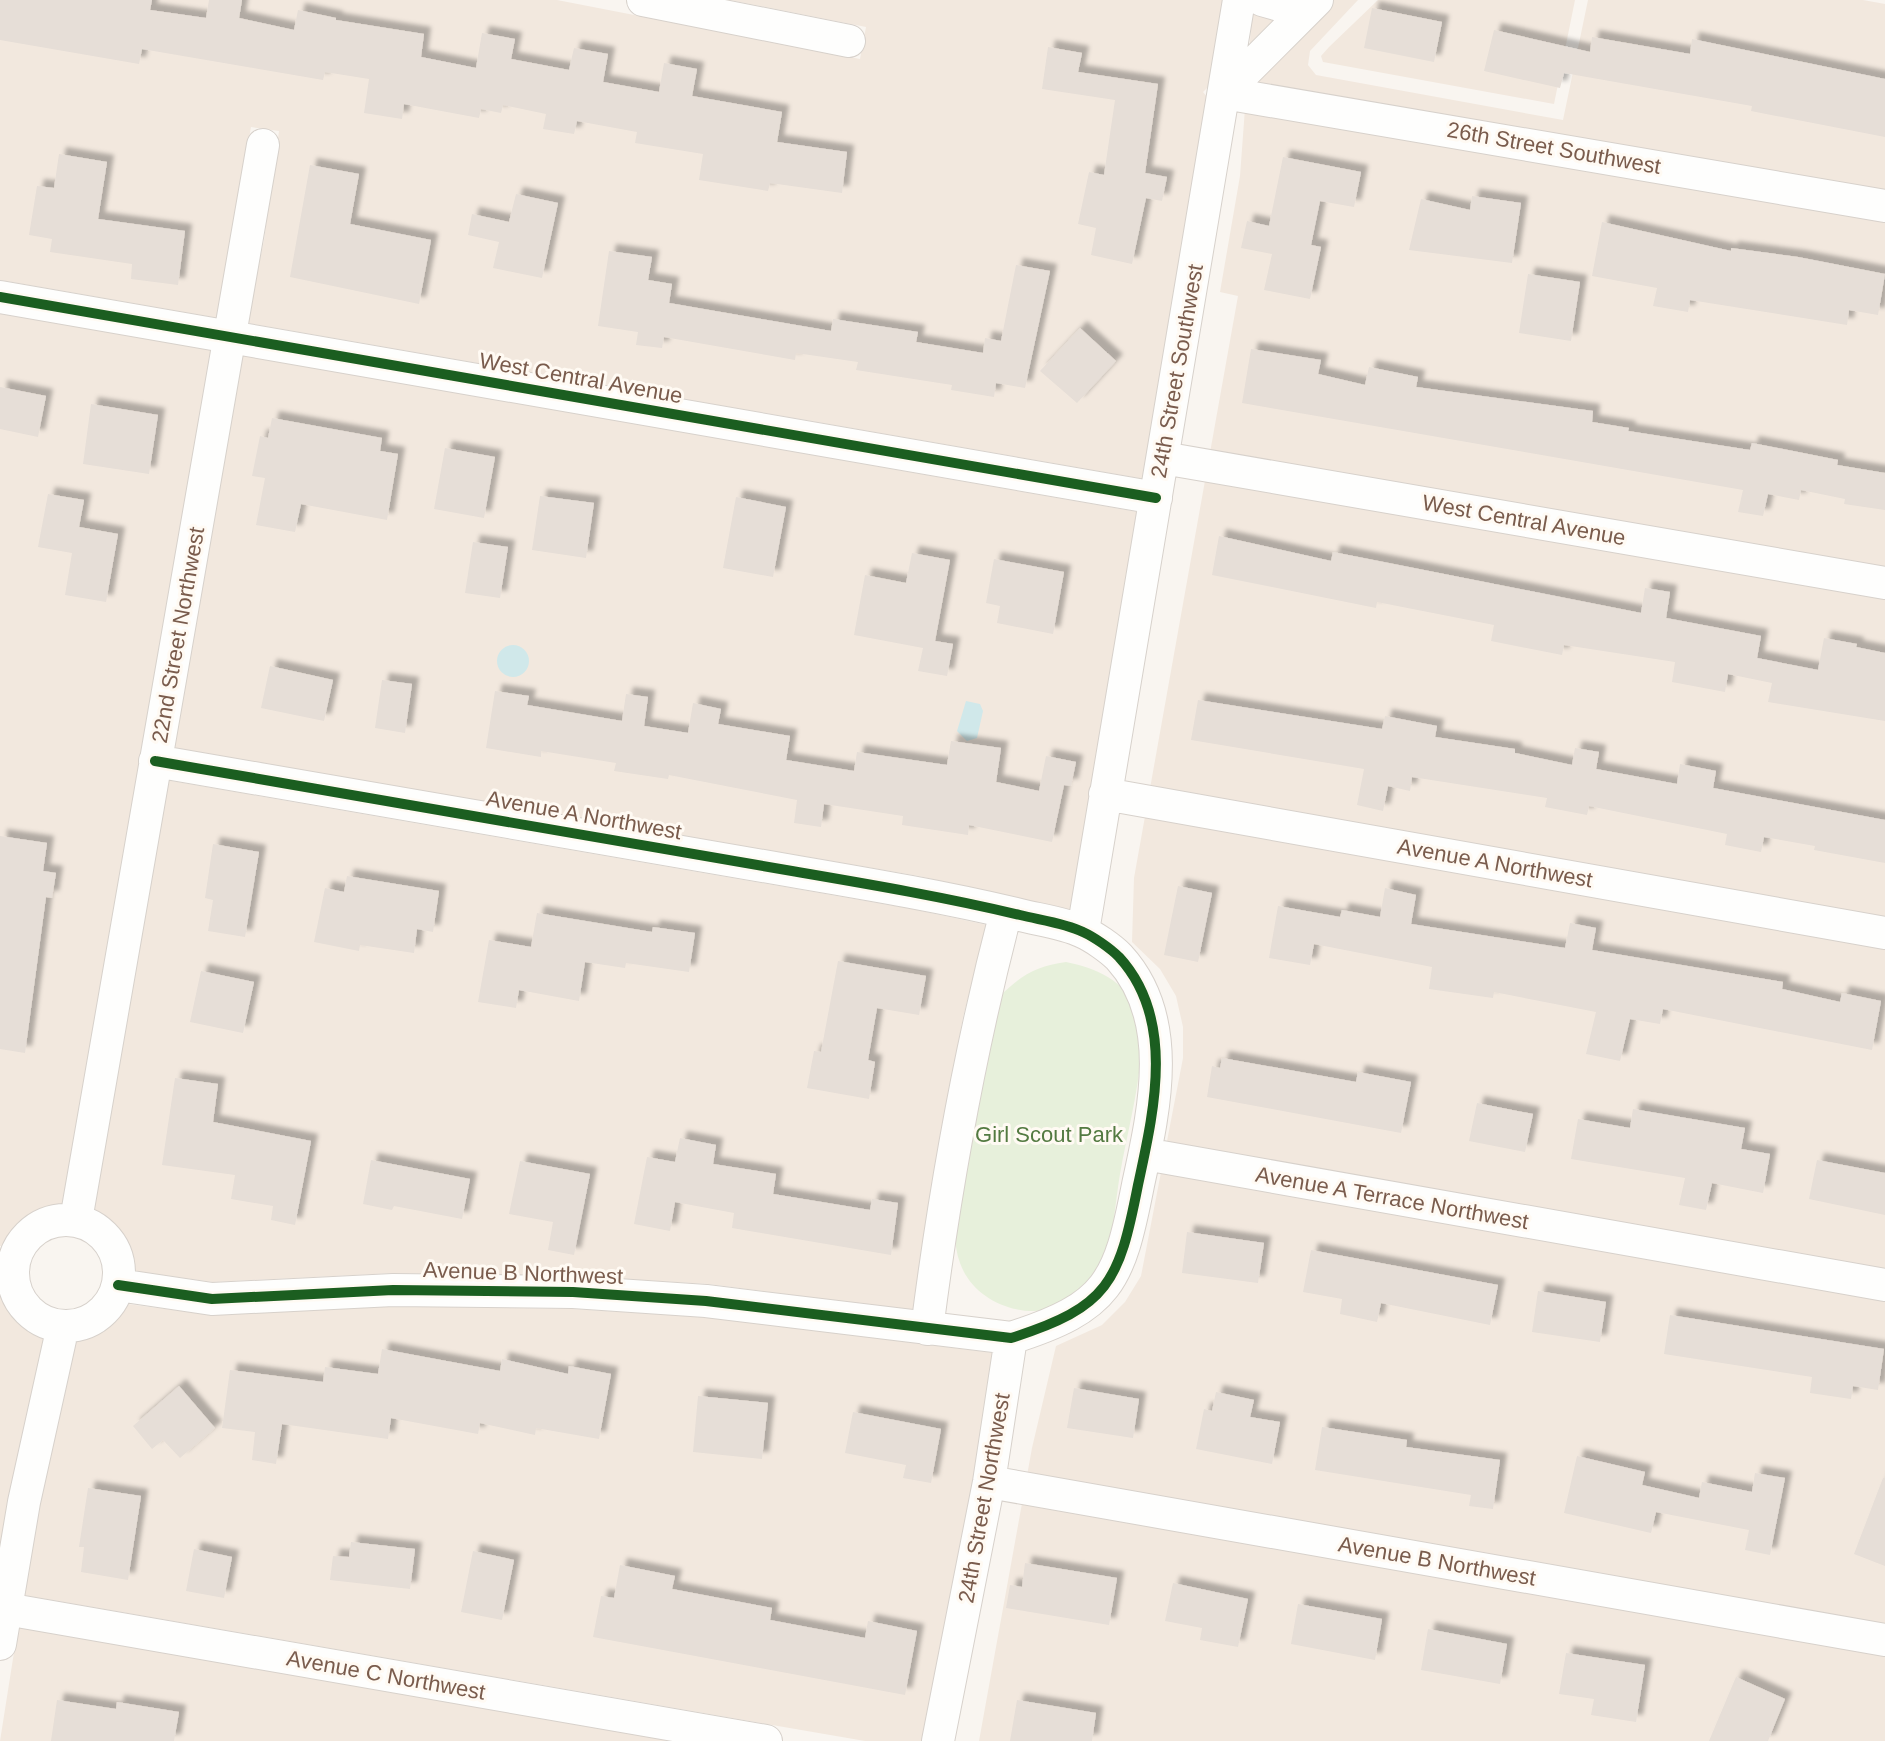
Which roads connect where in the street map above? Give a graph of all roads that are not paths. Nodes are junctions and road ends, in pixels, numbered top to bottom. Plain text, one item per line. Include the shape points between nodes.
1 (643, 0) edge
2 (1239, 0) edge
3 (1262, 0) edge
4 (1311, 6) edge
5 (849, 41) dead end
6 (1224, 93) junction
7 (263, 145) dead end
8 (1885, 206) edge
9 (0, 297) edge
10 (230, 336) junction
11 (1163, 458) junction
12 (1156, 498) junction
13 (1885, 583) edge
14 (155, 761) junction
15 (1105, 794) junction
16 (1006, 912) junction
17 (1083, 931) junction
18 (1885, 933) edge
19 (1145, 1154) junction
20 (76, 1220) junction
21 (6, 1264) edge
22 (118, 1285) junction
23 (1885, 1285) edge
24 (63, 1326) junction
25 (927, 1329) junction
26 (1011, 1338) junction
27 (989, 1482) junction
28 (6, 1609) junction
29 (1885, 1640) edge
30 (0, 1644) edge
31 (766, 1741) edge
32 (938, 1741) edge

1 - 5 street
2 - 6 street, 24th Street Southwest
3 - 4 street
4 - 6 street
6 - 8 street, 26th Street Southwest
6 - 11 street, 24th Street Southwest
7 - 10 street, 22nd Street Northwest
9 - 10 street, West Central Avenue
10 - 12 street, West Central Avenue
10 - 14 street, 22nd Street Northwest
11 - 12 street, 24th Street Southwest
11 - 13 street, West Central Avenue
12 - 15 street, 24th Street Southwest
14 - 16 street, Avenue A Northwest
14 - 20 street, 22nd Street Northwest
15 - 17 street, 24th Street Southwest
15 - 18 street, Avenue A Northwest
16 - 17 street
16 - 25 street via 977,1020
17 - 19 street via 1118,955 1149,1005 1156,1029
19 - 23 street, Avenue A Terrace Northwest
19 - 26 street via 1125,1251 1105,1290 1058,1321
20 - 21 street via 59,1220 28,1234
20 - 22 street via 111,1244
21 - 24 street via 31,1313
22 - 24 street via 98,1315
22 - 25 street, Avenue B Northwest via 212,1299 393,1290 573,1292 706,1301
24 - 28 street
25 - 26 street
26 - 27 street, 24th Street Northwest
27 - 29 street, Avenue B Northwest
27 - 32 street, 24th Street Northwest
28 - 30 street
28 - 31 street, Avenue C Northwest

